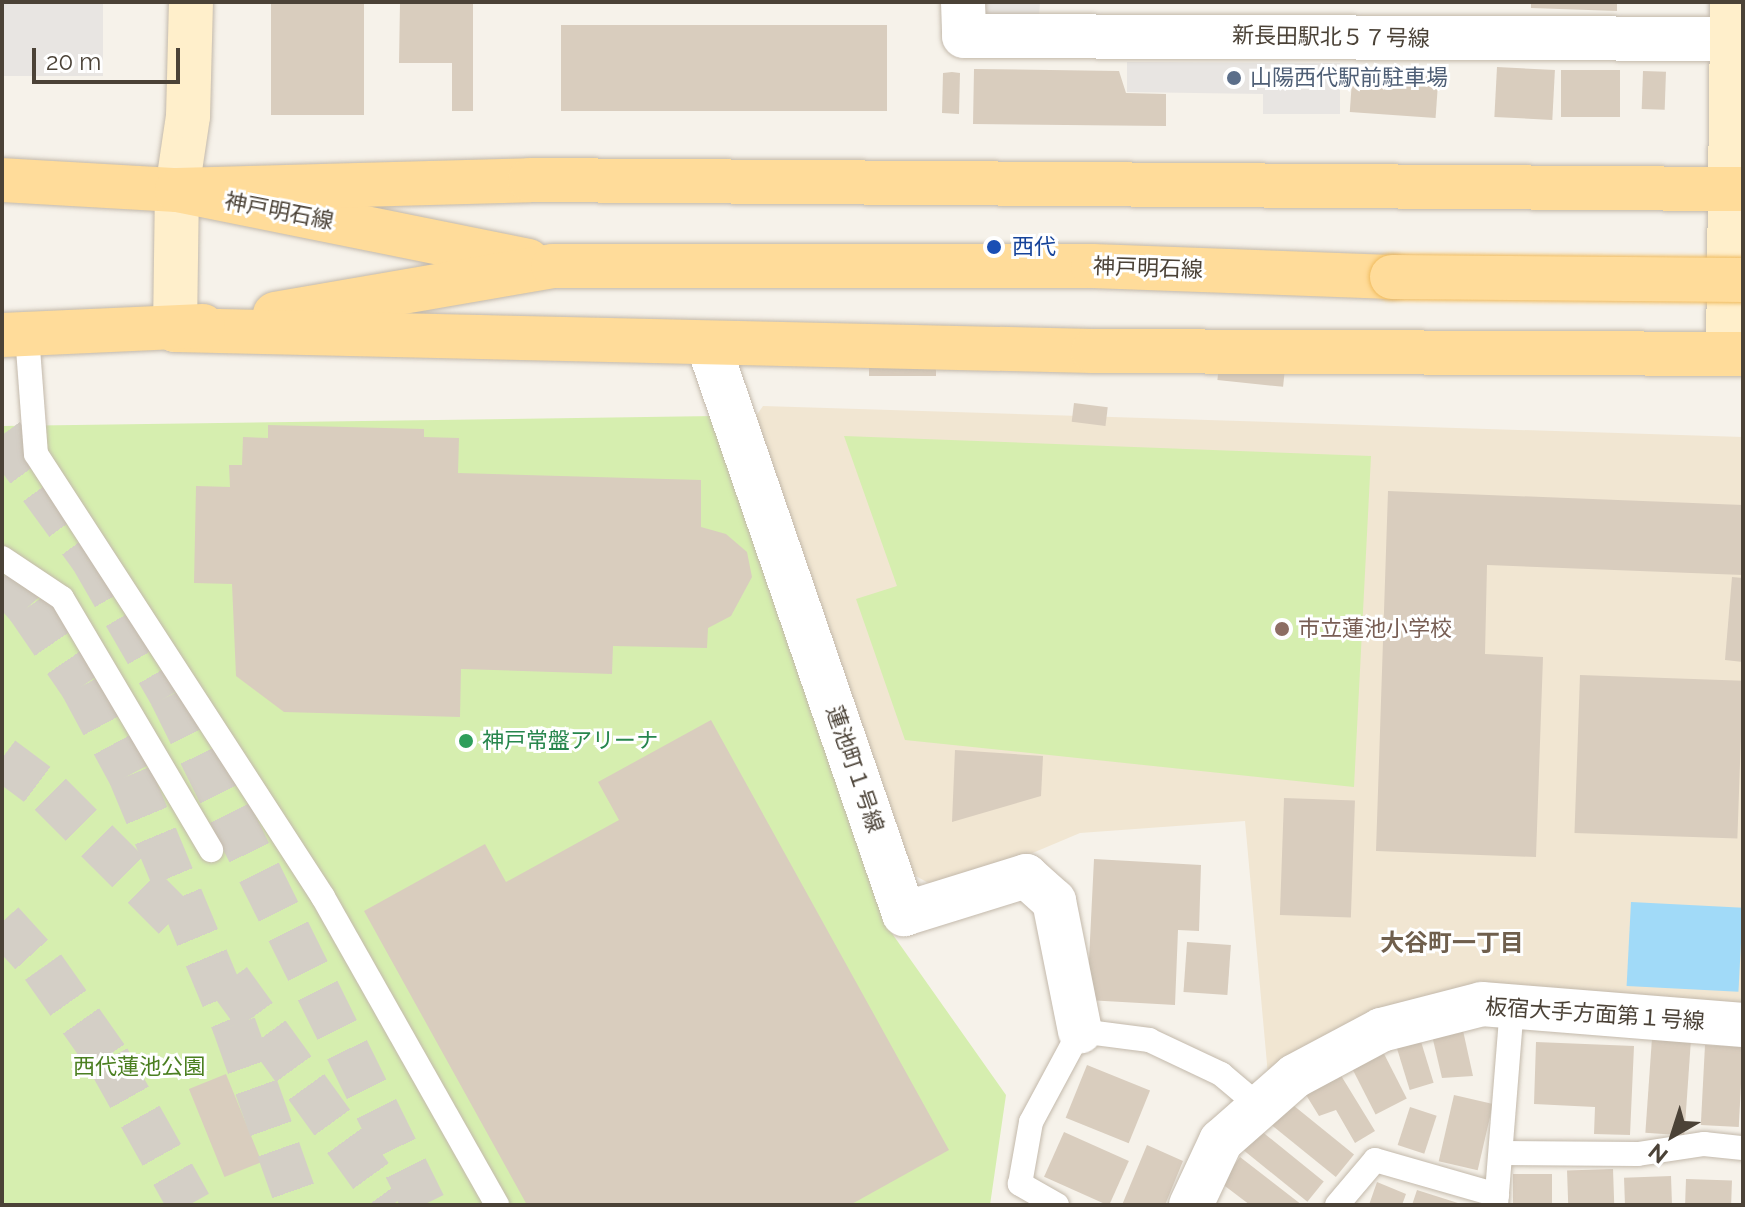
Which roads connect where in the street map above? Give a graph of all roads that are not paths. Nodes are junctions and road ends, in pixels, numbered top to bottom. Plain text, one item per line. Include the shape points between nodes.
1 (191, 2) edge
2 (963, 2) edge
3 (1131, 18) edge
4 (1349, 20) edge
5 (1732, 21) edge
6 (2, 180) edge
7 (1736, 189) edge
8 (177, 190) junction
9 (553, 266) junction
10 (1743, 280) edge
11 (175, 330) junction
12 (15, 335) edge
13 (708, 344) junction
14 (1736, 353) edge
15 (2, 558) edge
16 (211, 850) dead end
17 (1512, 1007) junction
18 (1743, 1025) edge
19 (1080, 1031) junction
20 (1260, 1107) junction
21 (1743, 1148) edge
22 (1501, 1153) junction
23 (1497, 1200) edge
24 (497, 1205) edge
25 (1057, 1205) edge
26 (1191, 1205) edge
27 (1337, 1205) edge

1 - 8 street via 188,116
2 - 3 street, 新長田駅北５７号線 via 964,36
3 - 4 street, 新長田駅北５７号線
4 - 5 street, 新長田駅北５７号線
5 - 7 street
6 - 8 main road, 神戸明石線
7 - 8 main road via 530,180
7 - 14 street
8 - 9 main road, 神戸明石線
8 - 11 street
9 - 10 main road, 神戸明石線, bridge via 1093,266 1392,277
9 - 11 main road, 神戸明石線
11 - 12 main road, 神戸明石線
11 - 13 main road
12 - 24 lane via 36,454 323,897
13 - 14 main road
13 - 19 street, 蓮池町１号線 via 904,914 1026,876 1054,901
15 - 16 lane via 62,598
17 - 18 street, 板宿大手方面第１号線
17 - 20 street, 板宿大手方面第１号線 via 1482,1004 1381,1030 1295,1076
17 - 22 lane
19 - 20 lane via 1149,1040 1221,1074
19 - 25 lane via 1031,1122 1020,1184
20 - 26 street, 板宿大手方面第１号線 via 1221,1141
21 - 22 lane via 1704,1144 1638,1154
22 - 23 lane
23 - 27 lane via 1375,1160

